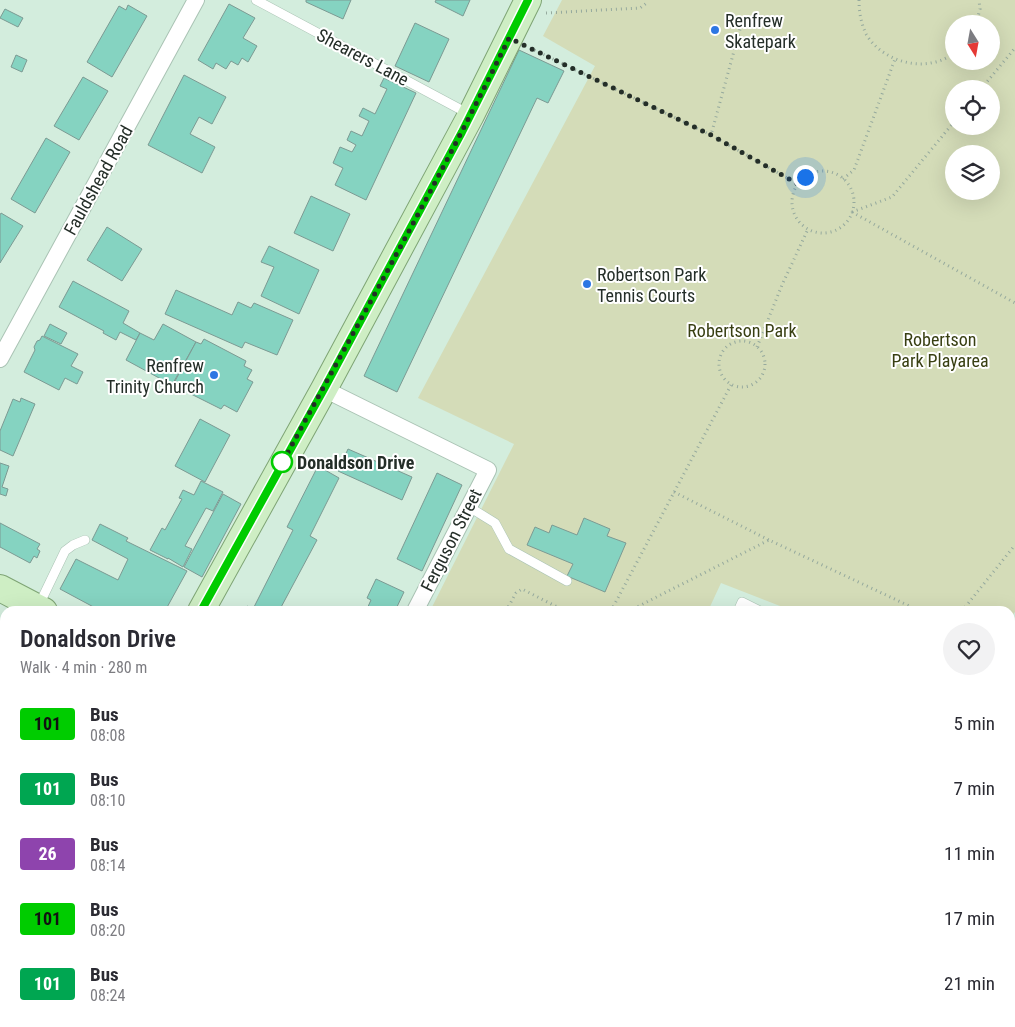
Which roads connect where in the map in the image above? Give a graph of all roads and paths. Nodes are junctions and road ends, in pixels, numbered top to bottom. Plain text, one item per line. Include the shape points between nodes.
1 (196, 0) edge
2 (256, 0) edge
3 (859, 0) edge
4 (979, 0) edge
5 (648, 2) dead end
6 (524, 7) edge
7 (978, 15) edge
8 (736, 18) dead end
9 (509, 38) junction
10 (1015, 48) edge
11 (945, 57) edge
12 (895, 59) junction
13 (988, 80) edge
14 (471, 115) junction
15 (945, 133) edge
16 (711, 135) junction
17 (843, 179) junction
18 (798, 184) junction
19 (852, 212) junction
20 (808, 230) junction
21 (1015, 303) edge
22 (757, 347) junction
23 (0, 359) edge
24 (731, 385) junction
25 (324, 389) junction
26 (674, 492) junction
27 (468, 507) junction
28 (85, 540) dead end
29 (769, 540) junction
30 (1015, 545) edge
31 (567, 581) dead end
32 (0, 588) edge
33 (35, 606) edge
34 (42, 606) edge
35 (205, 606) edge
36 (418, 606) edge
37 (509, 606) edge
38 (555, 606) edge
39 (614, 606) edge
40 (639, 606) edge
41 (740, 606) edge
42 (750, 606) edge
43 (909, 606) edge
44 (966, 606) edge

1 - 23 street, Fauldshead Road
2 - 14 lane, Shearers Lane
3 - 12 path via 860,16 867,34 879,49
4 - 7 path
5 - 6 path via 640,8
6 - 9 main road
8 - 16 path via 742,22
9 - 14 main road
9 - 16 path
10 - 13 path
11 - 12 path via 932,63 914,64
12 - 17 path via 854,170
14 - 25 main road
15 - 19 path via 892,197
16 - 18 path
17 - 18 path via 834,173 814,172
17 - 19 path via 853,194
18 - 20 path via 793,193 794,214
19 - 20 path via 846,222 834,230
19 - 21 path
20 - 22 path
22 - 24 path via 765,367 759,380 746,387
22 - 24 path via 743,341 735,342 722,351 718,366 720,374
24 - 26 path
25 - 27 street, Ferguson Street via 488,470
25 - 35 main road
26 - 29 path
26 - 39 path
27 - 31 lane via 495,523 509,549
27 - 36 street, Ferguson Street
28 - 34 lane via 65,551
29 - 40 path
29 - 43 path
30 - 44 path
32 - 33 main road
37 - 38 path via 522,589
41 - 42 lane via 742,602

